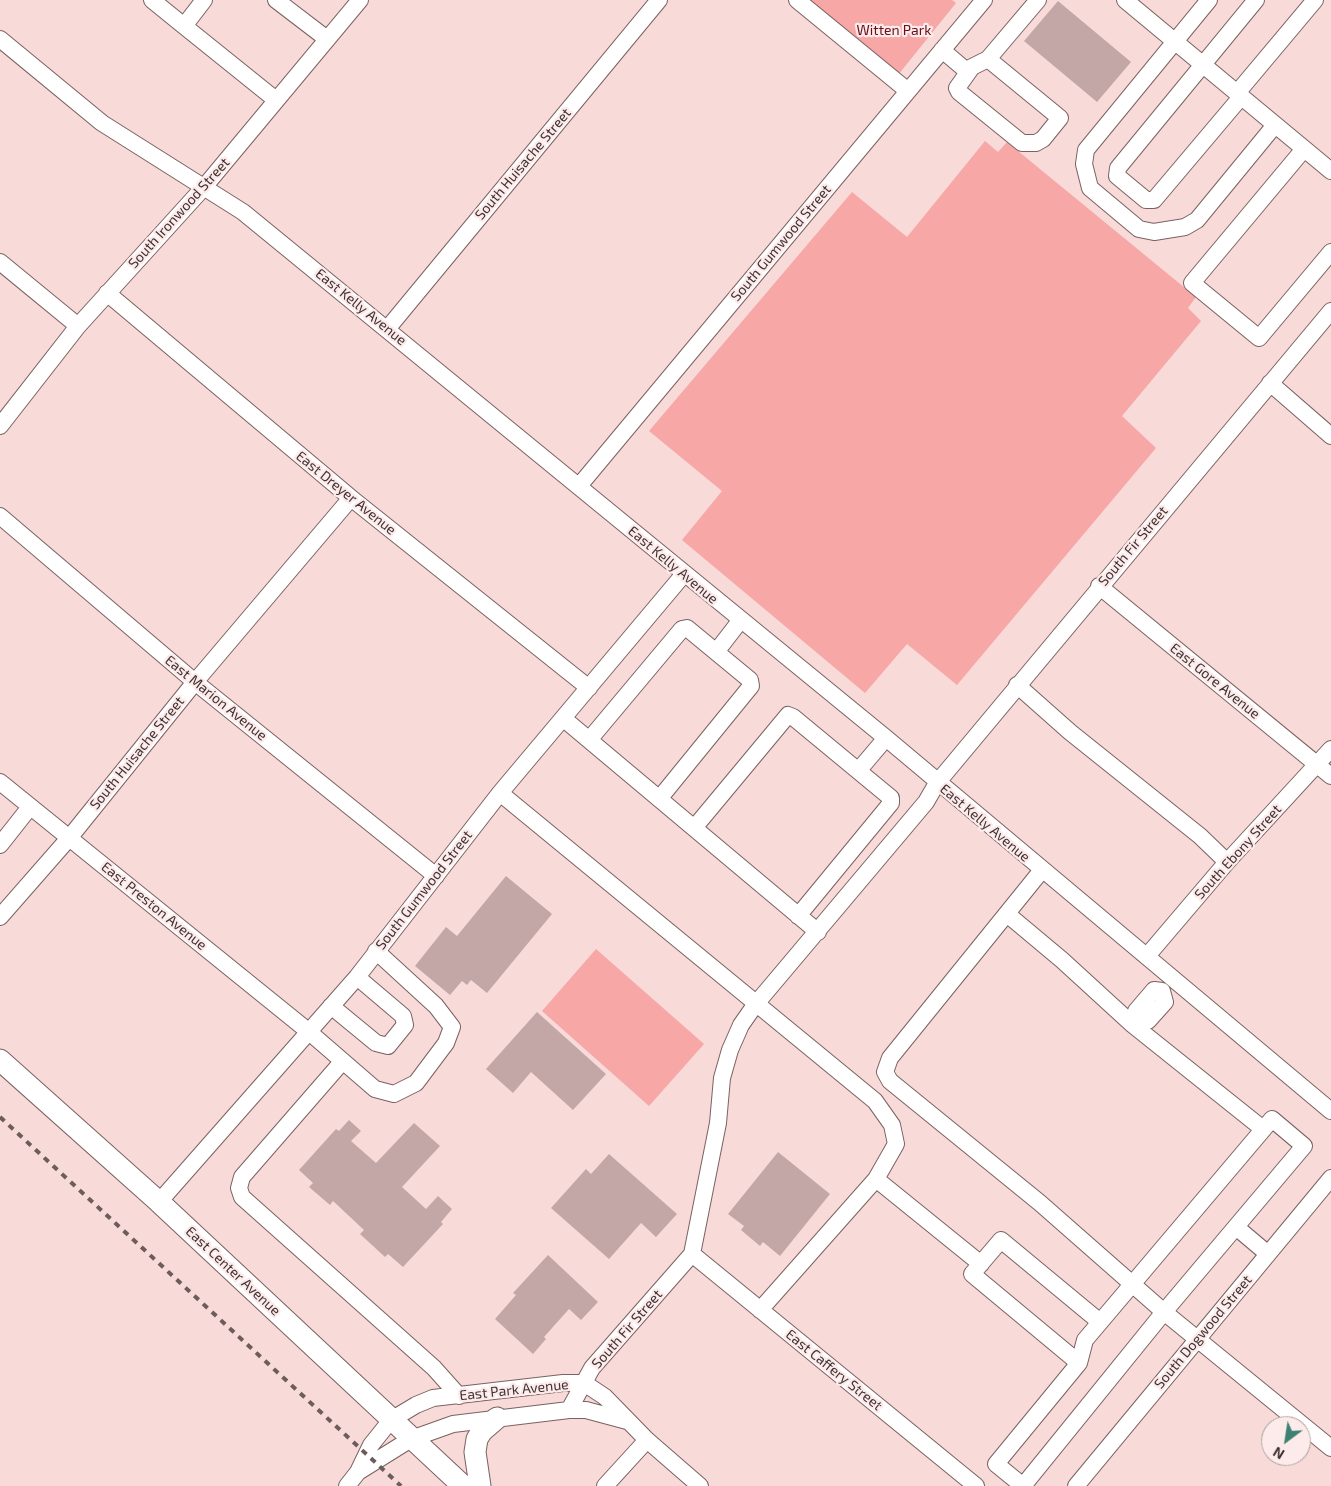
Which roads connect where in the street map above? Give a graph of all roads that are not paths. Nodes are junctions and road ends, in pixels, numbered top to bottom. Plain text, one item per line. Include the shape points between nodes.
1 (152, 0) edge
2 (204, 0) edge
3 (276, 0) edge
4 (360, 0) edge
5 (660, 0) edge
6 (797, 0) edge
7 (984, 0) edge
8 (1038, 0) edge
9 (1125, 0) edge
10 (1209, 0) edge
11 (1256, 0) edge
12 (1314, 0) edge
13 (1144, 6) edge
14 (184, 26) junction
15 (0, 39) edge
16 (327, 40) junction
17 (1175, 42) junction
18 (942, 50) junction
19 (988, 59) junction
20 (1202, 64) junction
21 (968, 72) junction
22 (908, 90) junction
23 (1239, 95) junction
24 (276, 100) junction
25 (1275, 125) junction
26 (1304, 148) junction
27 (1331, 171) edge
28 (205, 186) junction
29 (1331, 252) edge
30 (0, 262) edge
31 (107, 293) junction
32 (1331, 311) edge
33 (78, 326) junction
34 (388, 328) junction
35 (1270, 383) junction
36 (0, 426) edge
37 (1331, 436) edge
38 (579, 486) junction
39 (351, 498) junction
40 (0, 516) edge
41 (684, 574) junction
42 (1099, 586) junction
43 (740, 620) junction
44 (716, 652) junction
45 (195, 682) junction
46 (1017, 685) junction
47 (589, 688) junction
48 (564, 718) junction
49 (886, 738) junction
50 (589, 740) junction
51 (1331, 749) edge
52 (1318, 765) junction
53 (858, 771) junction
54 (1331, 776) edge
55 (0, 782) edge
56 (936, 782) junction
57 (500, 793) junction
58 (659, 798) junction
59 (30, 807) junction
60 (694, 828) junction
61 (70, 837) junction
62 (2, 840) edge
63 (1227, 862) junction
64 (1042, 870) junction
65 (436, 876) junction
66 (1007, 914) junction
67 (798, 916) junction
68 (0, 917) edge
69 (818, 932) junction
70 (376, 951) junction
71 (1147, 956) junction
72 (356, 976) junction
73 (1174, 979) junction
74 (755, 1005) junction
75 (331, 1006) junction
76 (1135, 1023) junction
77 (308, 1031) junction
78 (0, 1060) edge
79 (342, 1062) junction
80 (1331, 1110) edge
81 (1263, 1129) junction
82 (1331, 1178) edge
83 (876, 1179) junction
84 (159, 1202) junction
85 (1236, 1227) junction
86 (692, 1254) junction
87 (1268, 1254) junction
88 (980, 1264) junction
89 (1133, 1284) junction
90 (760, 1310) junction
91 (1164, 1312) junction
92 (1100, 1322) junction
93 (1196, 1339) junction
94 (1079, 1363) junction
95 (584, 1383) junction
96 (459, 1396) junction
97 (569, 1410) junction
98 (497, 1418) junction
99 (391, 1420) junction
100 (627, 1422) junction
101 (411, 1439) junction
102 (646, 1440) junction
103 (1331, 1448) edge
104 (358, 1472) junction
105 (347, 1486) edge
106 (463, 1486) edge
107 (480, 1486) edge
108 (605, 1486) edge
109 (700, 1486) edge
110 (976, 1486) edge
111 (1076, 1486) edge

1 - 14 street
2 - 14 street
3 - 16 street
4 - 16 street, South Ironwood Street
5 - 34 street, South Huisache Street
6 - 22 street
7 - 18 street, South Gumwood Street
8 - 19 street
9 - 13 street
10 - 17 street
11 - 20 street
12 - 23 street
13 - 17 street
14 - 24 street
15 - 28 street, East Kelly Avenue via 102,123
16 - 24 street, South Ironwood Street
17 - 20 street
17 - 25 street via 1091,143 1084,156 1090,188 1134,226 1154,232 1191,225
18 - 21 street
18 - 22 street, South Gumwood Street
19 - 21 street via 978,62
19 - 21 street via 1060,118 1043,139 1036,143 1022,143 959,92 957,86
20 - 23 street
20 - 23 street via 1118,168 1118,178 1146,200 1154,200
22 - 38 street, South Gumwood Street
23 - 25 street
24 - 28 street, South Ironwood Street
25 - 26 street
26 - 27 street
26 - 29 street via 1192,283 1259,338
28 - 31 street, South Ironwood Street
28 - 34 street, East Kelly Avenue via 243,212
30 - 33 street
31 - 33 street, South Ironwood Street
31 - 39 street, East Dreyer Avenue
32 - 35 street, South Fir Street
33 - 36 street, South Ironwood Street
34 - 38 street, East Kelly Avenue
35 - 37 street
35 - 42 street, South Fir Street
38 - 41 street, East Kelly Avenue
39 - 45 street, South Huisache Street
39 - 47 street, East Dreyer Avenue
40 - 45 street, East Marion Avenue
41 - 43 street, East Kelly Avenue
41 - 47 street, South Gumwood Street
42 - 46 street, South Fir Street
42 - 52 street, East Gore Avenue
43 - 44 street
43 - 49 street, East Kelly Avenue
44 - 50 street via 687,628 682,629
44 - 58 street via 750,680 751,686
45 - 61 street, South Huisache Street
45 - 65 street, East Marion Avenue
46 - 56 street, South Fir Street
46 - 63 street
47 - 48 street, South Gumwood Street
48 - 50 street
48 - 57 street, South Gumwood Street
49 - 53 street
49 - 56 street, East Kelly Avenue
50 - 58 street
51 - 52 street, South Ebony Street
52 - 54 street, East Gore Avenue
52 - 63 street, South Ebony Street
53 - 60 street via 788,715
53 - 67 street via 891,798 891,803
55 - 59 street, East Preston Avenue
56 - 64 street, East Kelly Avenue
56 - 69 street, South Fir Street via 926,802
57 - 65 street, South Gumwood Street
57 - 74 street
58 - 60 street
59 - 61 street, East Preston Avenue
59 - 62 street
60 - 67 street
61 - 68 street, South Huisache Street
61 - 77 street, East Preston Avenue
63 - 71 street, South Ebony Street
64 - 66 street
64 - 71 street, East Kelly Avenue
65 - 70 street, South Gumwood Street
66 - 76 street
66 - 89 street via 890,1058 885,1072 890,1081 1040,1203
67 - 69 street
69 - 74 street, South Fir Street
70 - 72 street, South Gumwood Street
70 - 79 street, East Preston Avenue via 436,1006 452,1027 446,1044 416,1083 394,1094 375,1089
71 - 73 street, East Kelly Avenue
72 - 75 street, South Gumwood Street
72 - 75 street via 403,1016 405,1025 388,1046 376,1043
73 - 76 street via 1162,991 1154,990 1136,1011
73 - 80 street, East Kelly Avenue
74 - 83 street via 874,1101 892,1126 896,1144
74 - 86 street, South Fir Street via 741,1025 722,1078 718,1123
75 - 77 street, South Gumwood Street
76 - 81 street
77 - 79 street, East Preston Avenue
77 - 84 street, South Gumwood Street
78 - 84 main road, East Center Avenue
79 - 96 street via 242,1177 239,1188 242,1197 434,1368
81 - 85 street via 1272,1119 1304,1146
81 - 89 street
82 - 87 street, South Dogwood Street
83 - 88 street
83 - 90 street
84 - 99 main road, East Center Avenue
85 - 87 street
85 - 91 street
86 - 90 street, East Caffery Street
86 - 95 street, South Fir Street via 592,1368
87 - 93 street, South Dogwood Street
88 - 92 street via 1001,1240
88 - 94 street via 972,1274
89 - 91 street
89 - 92 street
90 - 110 street, East Caffery Street
91 - 93 street
91 - 94 street via 1023,1486 996,1464
92 - 94 street via 1085,1340
93 - 103 street
93 - 111 street, South Dogwood Street
95 - 96 street, East Park Avenue
95 - 97 street, South Fir Street
95 - 100 street, East Park Avenue via 605,1397
96 - 99 street, East Park Avenue via 433,1398
97 - 98 street, East Park Avenue
97 - 100 street, East Park Avenue via 586,1410
98 - 101 street, East Park Avenue via 453,1424
98 - 107 main road via 477,1439 475,1452
99 - 101 main road, East Center Avenue
99 - 104 street via 371,1445
100 - 102 street, East Park Avenue
101 - 104 street, East Park Avenue
101 - 106 main road, East Center Avenue
102 - 108 street
102 - 109 street, East Park Avenue
104 - 105 street

